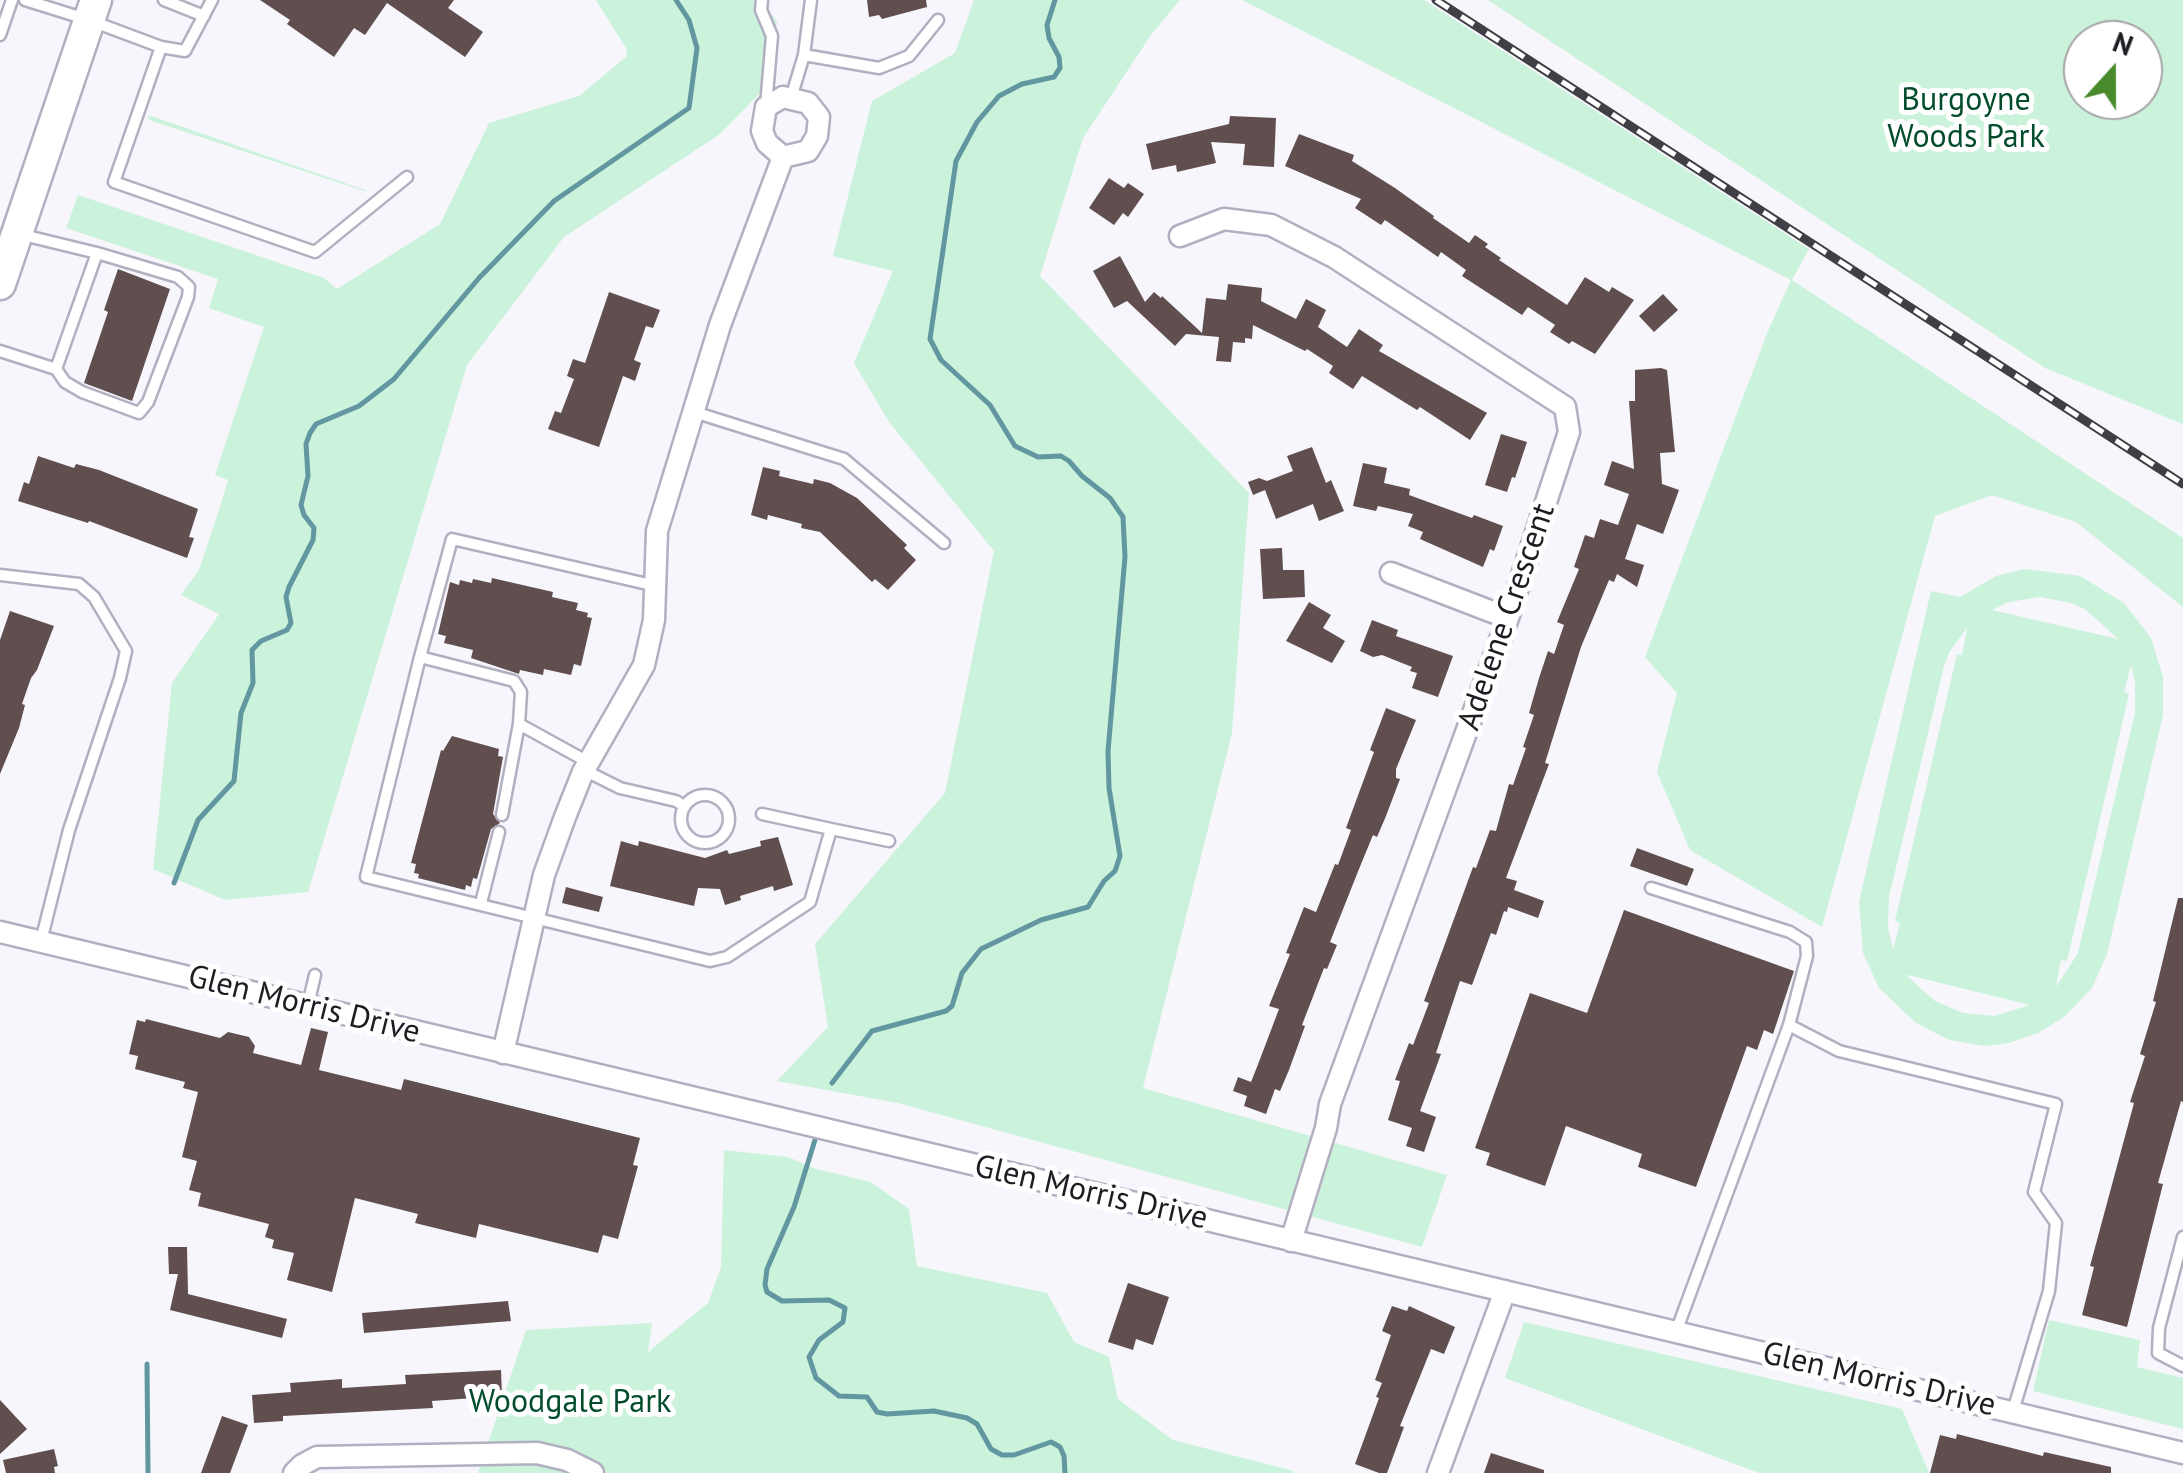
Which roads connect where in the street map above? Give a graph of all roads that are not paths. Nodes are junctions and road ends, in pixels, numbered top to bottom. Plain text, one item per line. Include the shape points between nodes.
1 (12, 0) edge
2 (24, 0) edge
3 (164, 0) edge
4 (212, 0) edge
5 (762, 0) edge
6 (811, 0) edge
7 (93, 10) edge
8 (204, 16) junction
9 (938, 20) dead end
10 (0, 36) edge
11 (161, 47) junction
12 (804, 56) junction
13 (790, 99) junction
14 (766, 106) junction
15 (782, 157) junction
16 (407, 177) dead end
17 (17, 234) junction
18 (1180, 236) dead end
19 (98, 253) junction
20 (0, 284) edge
21 (0, 351) edge
22 (56, 369) junction
23 (693, 411) junction
24 (944, 542) dead end
25 (1392, 573) dead end
26 (0, 574) edge
27 (656, 586) junction
28 (1508, 618) junction
29 (420, 657) junction
30 (519, 724) junction
31 (587, 766) junction
32 (684, 806) junction
33 (762, 814) dead end
34 (502, 815) dead end
35 (831, 829) junction
36 (499, 832) dead end
37 (889, 841) dead end
38 (1651, 888) dead end
39 (481, 903) junction
40 (535, 916) junction
41 (0, 932) edge
42 (41, 941) junction
43 (315, 975) dead end
44 (308, 1005) junction
45 (1789, 1025) junction
46 (503, 1053) junction
47 (2183, 1237) edge
48 (1291, 1240) junction
49 (1504, 1291) junction
50 (1676, 1332) junction
51 (2183, 1366) edge
52 (2013, 1412) junction
53 (2183, 1453) edge
54 (294, 1473) edge
55 (593, 1473) edge
56 (1438, 1473) edge

1 - 10 lane
2 - 7 lane
3 - 8 lane
4 - 8 lane
5 - 14 lane via 772,36
6 - 12 lane
7 - 11 lane
7 - 17 main road
8 - 11 lane via 185,52
9 - 12 lane via 908,56 879,68
11 - 16 lane via 114,182 315,252
12 - 13 lane
13 - 14 street
13 - 15 street via 808,103 819,117 818,136 808,151
14 - 15 street via 762,131
15 - 23 street
17 - 19 lane
17 - 20 main road
18 - 28 street, Adelene Crescent via 1224,219 1271,225 1334,257 1565,407 1564,451
19 - 22 lane
19 - 22 lane via 178,277 189,287 188,298 140,412 82,392
21 - 22 lane
23 - 24 lane via 844,460
23 - 27 street via 657,531
25 - 28 street
26 - 42 lane via 79,584 126,651
27 - 29 lane via 452,538
27 - 31 street via 644,665
28 - 48 street, Adelene Crescent via 1330,1104
29 - 30 lane via 514,681 521,692
29 - 39 lane via 366,876
30 - 31 lane
30 - 34 lane
31 - 32 lane via 620,788
31 - 40 street
32 - 32 lane via 696,797 717,798 728,817 725,831 714,841 690,837 681,824
33 - 35 lane
35 - 37 lane
35 - 40 lane via 810,902 727,957 710,961
36 - 39 lane
38 - 45 lane via 1806,942
39 - 40 lane
40 - 46 street
41 - 42 street, Glen Morris Drive
42 - 44 street, Glen Morris Drive
43 - 44 lane
44 - 46 street, Glen Morris Drive
45 - 50 lane
45 - 52 lane via 1839,1050 2056,1104 2034,1192 2056,1223 2048,1291
46 - 48 street, Glen Morris Drive
47 - 51 lane via 2158,1353
48 - 49 street, Glen Morris Drive
49 - 50 street, Glen Morris Drive
49 - 56 street
50 - 52 street, Glen Morris Drive
52 - 53 street, Glen Morris Drive
54 - 55 street via 317,1457 537,1453

